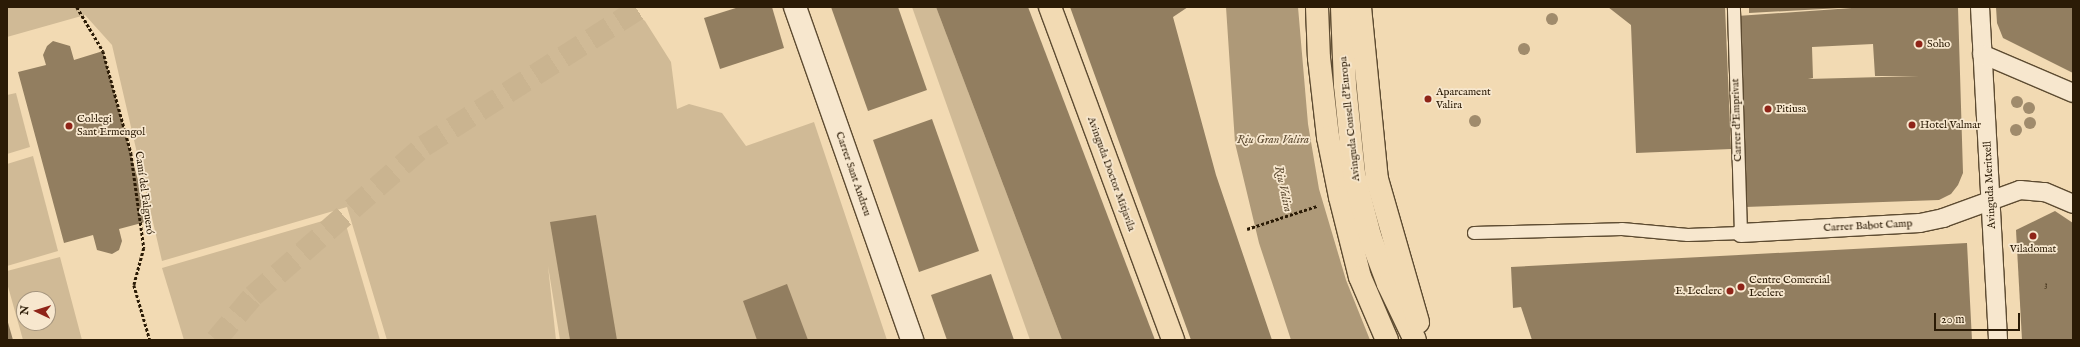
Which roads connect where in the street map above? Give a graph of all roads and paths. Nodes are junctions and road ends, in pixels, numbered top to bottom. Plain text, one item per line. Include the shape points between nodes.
1 (77, 7) edge
2 (795, 7) edge
3 (1050, 7) edge
4 (1317, 7) edge
5 (1342, 7) edge
6 (1360, 7) edge
7 (1734, 7) edge
8 (1980, 7) edge
9 (1982, 54) junction
10 (2073, 93) edge
11 (1992, 199) junction
12 (1323, 203) dead end
13 (2073, 204) edge
14 (1247, 229) dead end
15 (1474, 233) dead end
16 (1741, 233) junction
17 (150, 340) edge
18 (912, 340) edge
19 (1173, 340) edge
20 (1387, 340) edge
21 (1415, 340) edge
22 (1423, 340) edge
23 (1998, 340) edge

1 - 17 path, Camí del Falgueró via 103,51 131,153 144,248 134,285
2 - 18 street, Carrer Sant Andreu
3 - 19 main road, Avinguda Doctor Mitjavila
4 - 20 main road, Avinguda Consell d'Europa via 1319,58 1328,137 1340,197 1360,276
5 - 21 main road, Avinguda Consell d'Europa via 1345,85 1354,174 1370,236 1385,277
6 - 22 main road via 1377,179
7 - 16 lane, Carrer d'Emprivat
8 - 9 street, Avinguda Meritxell
9 - 10 street
9 - 11 street, Avinguda Meritxell
11 - 13 street, Carrer Babot Camp via 2020,190 2045,192
11 - 16 street, Carrer Babot Camp via 1943,218 1920,223
11 - 23 street, Avinguda Meritxell
12 - 14 path
15 - 16 lane via 1622,229 1688,235

